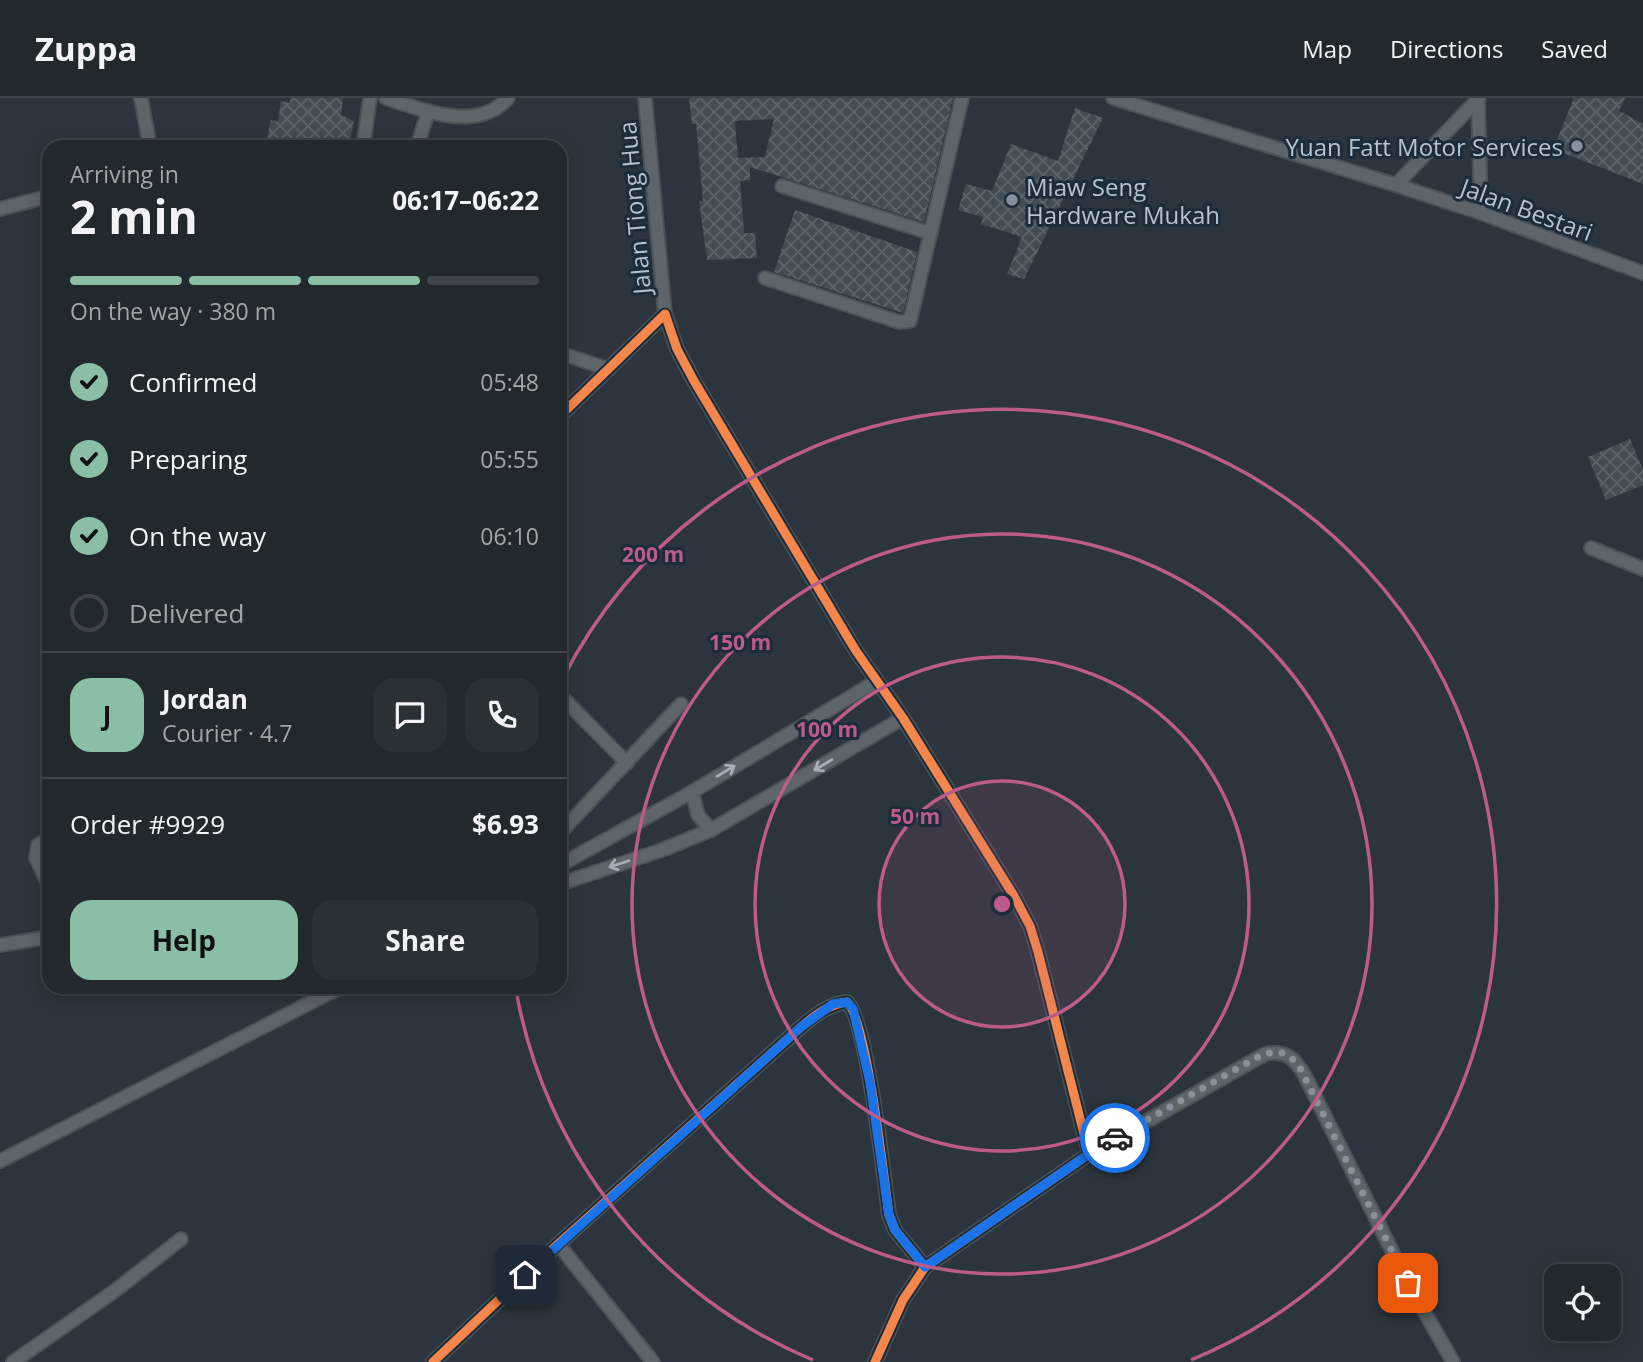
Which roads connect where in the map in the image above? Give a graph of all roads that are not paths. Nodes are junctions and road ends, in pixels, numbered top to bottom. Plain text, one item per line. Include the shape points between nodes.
1 (141, 98) edge
2 (370, 98) edge
3 (386, 98) edge
4 (508, 98) edge
5 (645, 98) edge
6 (962, 98) edge
7 (1113, 98) edge
8 (1479, 99) edge
9 (428, 112) junction
10 (149, 140) edge
11 (364, 140) edge
12 (419, 140) edge
13 (1396, 185) junction
14 (782, 186) dead end
15 (42, 198) edge
16 (0, 209) edge
17 (1481, 213) junction
18 (930, 233) junction
19 (1643, 273) edge
20 (765, 278) dead end
21 (665, 314) junction
22 (567, 355) edge
23 (608, 369) junction
24 (567, 409) edge
25 (1591, 548) dead end
26 (1643, 569) edge
27 (877, 681) junction
28 (567, 702) edge
29 (681, 704) dead end
30 (903, 718) junction
31 (627, 763) junction
32 (692, 792) junction
33 (567, 826) edge
34 (711, 830) junction
35 (42, 843) edge
36 (567, 861) edge
37 (42, 871) edge
38 (567, 882) edge
39 (42, 938) edge
40 (0, 945) edge
41 (327, 994) edge
42 (1089, 1154) junction
43 (0, 1161) edge
44 (181, 1239) dead end
45 (558, 1244) junction
46 (925, 1267) junction
47 (13, 1362) edge
48 (433, 1362) edge
49 (653, 1362) edge
50 (874, 1362) edge
51 (1453, 1362) edge

1 - 10 street
2 - 11 street
3 - 9 street
4 - 9 street via 495,109 468,117
5 - 21 street, Jalan Tiong Hua
6 - 18 street
7 - 13 street, Jalan Bestari
8 - 13 street
8 - 17 street
9 - 12 street
13 - 17 street, Jalan Bestari
14 - 18 street
15 - 16 street
17 - 19 street, Jalan Bestari
18 - 20 street via 913,314 906,323
21 - 23 street
21 - 27 street, Jalan Tiong Hua via 684,365
22 - 23 street
23 - 24 street
25 - 26 street
27 - 30 street, Jalan Tiong Hua
32 -> 27 street
28 - 31 street
29 - 31 street
30 -> 34 street
30 - 42 street, Jalan Tiong Hua via 1030,926
31 - 33 street
32 - 34 street via 698,815
32 - 36 street
34 -> 38 street
35 - 37 street via 36,858
39 - 40 street
41 - 43 street
42 - 46 street
42 - 51 street via 1265,1054 1282,1051 1299,1066
44 - 47 street
45 - 46 street via 811,1018 833,1004 847,1002 856,1016 868,1070 889,1215 895,1230
45 - 48 street
45 - 49 street
46 - 50 street via 903,1300

